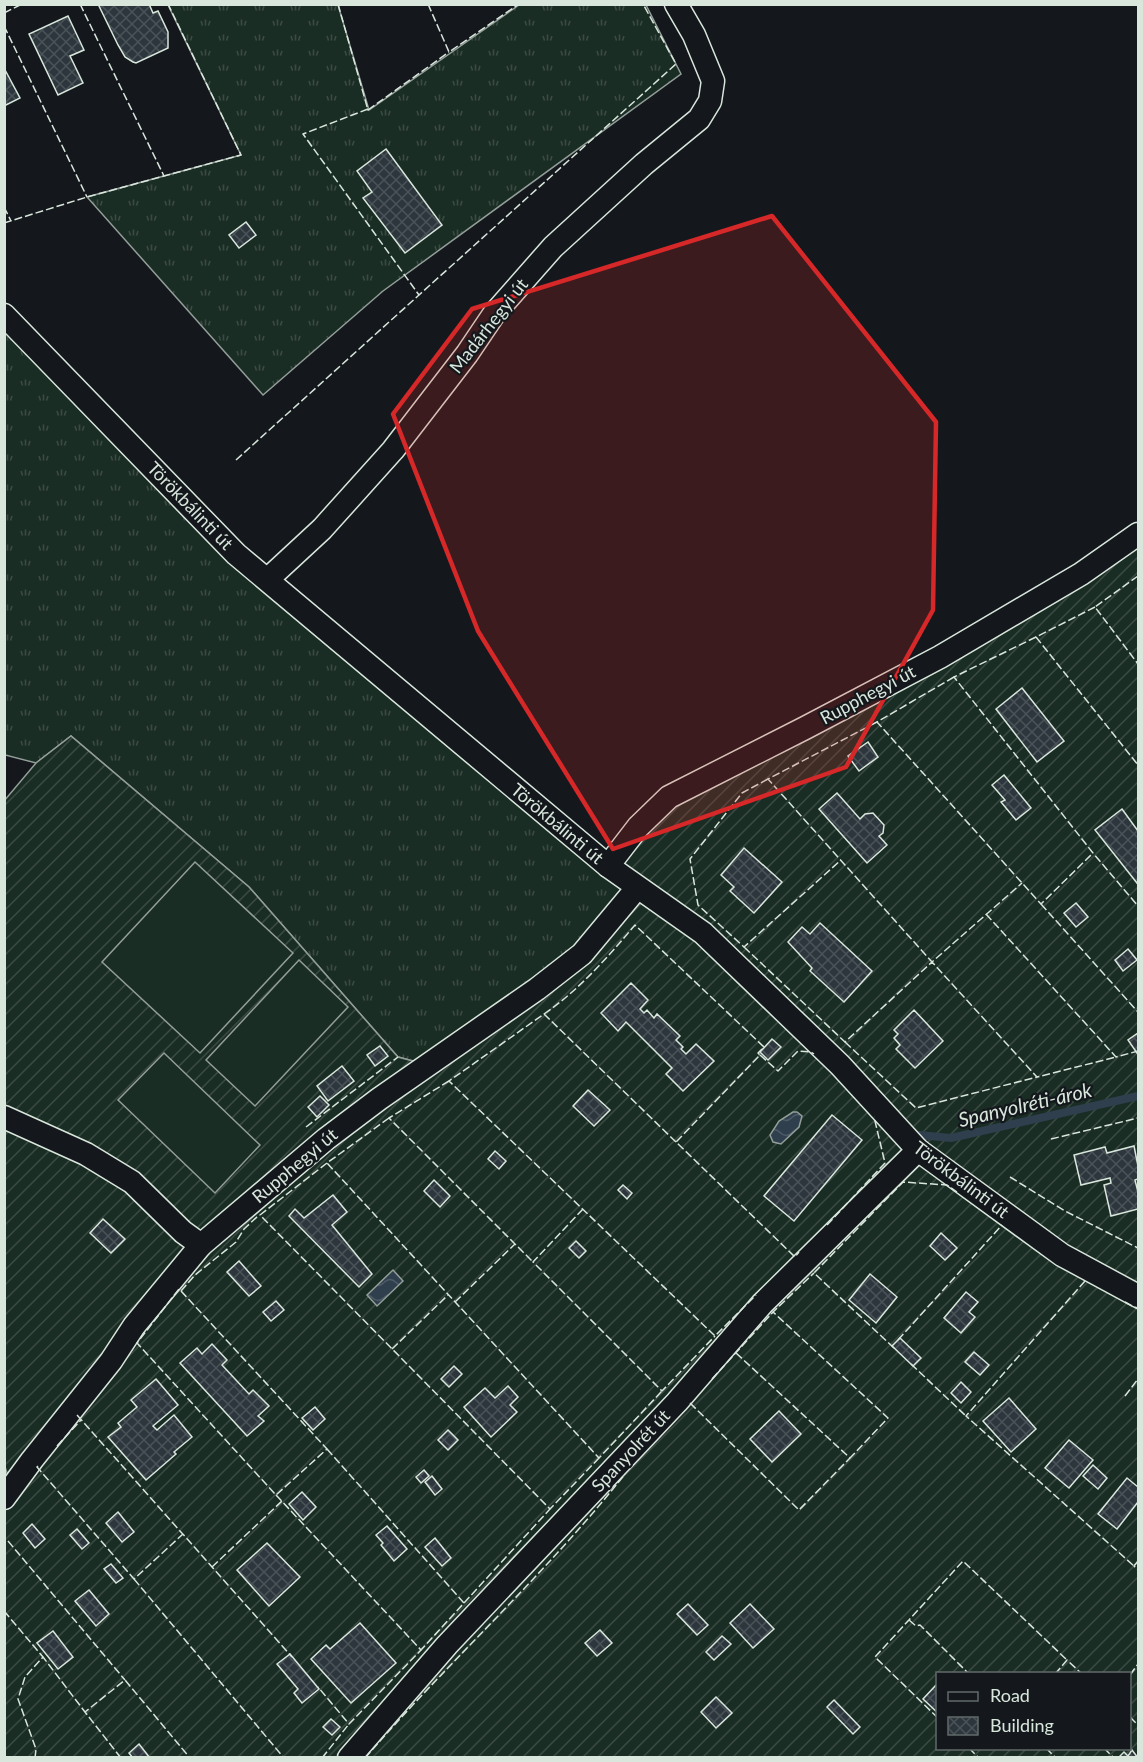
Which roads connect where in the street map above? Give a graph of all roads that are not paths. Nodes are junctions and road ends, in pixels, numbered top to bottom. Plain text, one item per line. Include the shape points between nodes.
1 (676, 4) edge
2 (4, 315) edge
3 (1138, 534) edge
4 (268, 579) junction
5 (608, 866) junction
6 (637, 888) junction
7 (4, 1117) edge
8 (918, 1150) junction
9 (201, 1245) junction
10 (1138, 1296) edge
11 (4, 1498) edge
12 (349, 1758) edge

1 - 4 street, Madárhegyi út via 713,81 710,101 699,119 553,247 494,314 393,450 322,529
2 - 4 street, Törökbálinti út via 231,549
3 - 5 street, Rupphegyi út via 1081,574 940,657 669,797 638,827
4 - 5 street, Törökbálinti út
5 - 6 street, Törökbálinti út
6 - 8 street, Törökbálinti út via 702,933 840,1065
6 - 9 street, Rupphegyi út via 582,954 326,1139
7 - 9 street via 86,1154 132,1182
8 - 10 street, Törökbálinti út via 1062,1255
8 - 12 street, Spanyolrét út via 762,1304 677,1402 447,1645
9 - 11 street, Rupphegyi út via 140,1318

